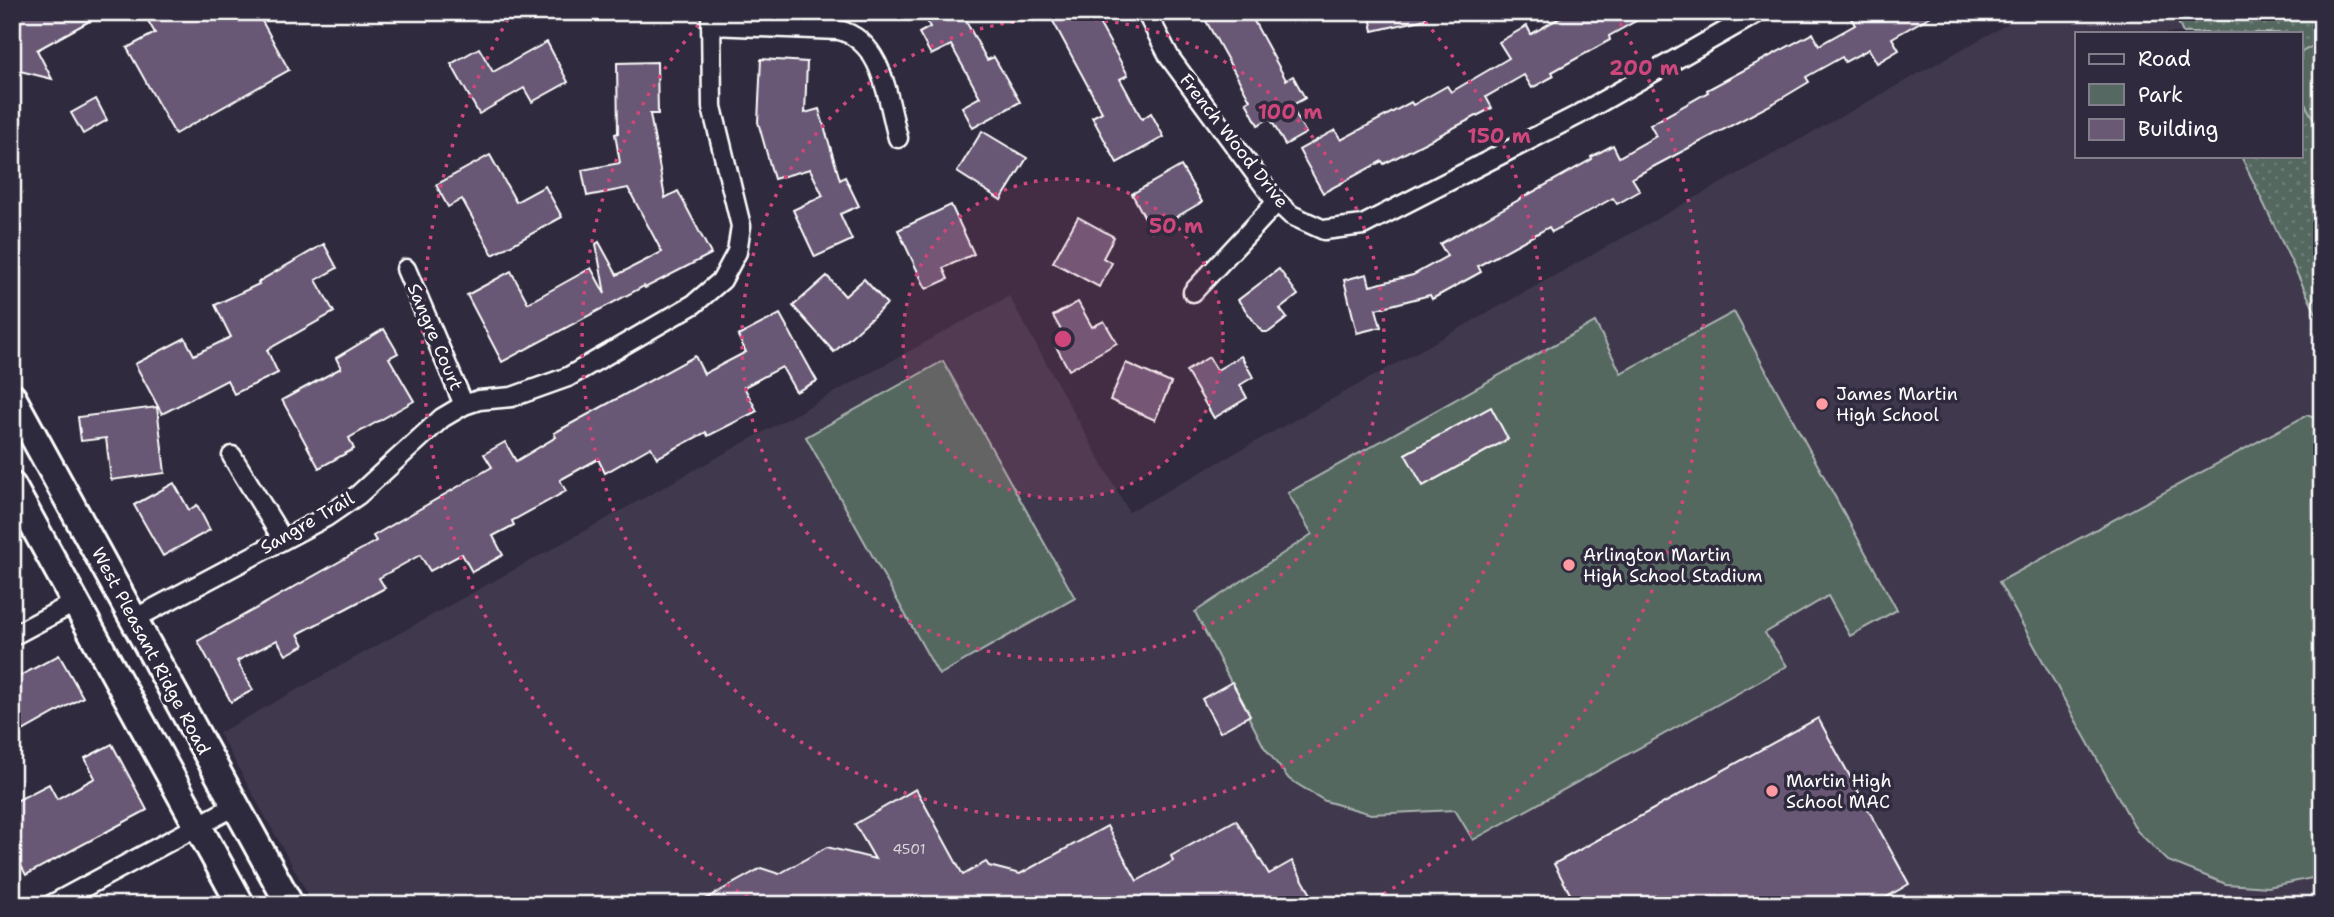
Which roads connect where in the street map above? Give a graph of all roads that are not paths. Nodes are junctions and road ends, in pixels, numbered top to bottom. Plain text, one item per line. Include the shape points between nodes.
1 (1146, 12) edge
2 (1759, 12) edge
3 (711, 19) edge
4 (898, 138) dead end
5 (1277, 202) junction
6 (406, 268) dead end
7 (1192, 292) dead end
8 (12, 397) edge
9 (464, 405) junction
10 (232, 456) dead end
11 (12, 486) edge
12 (282, 538) junction
13 (76, 602) junction
14 (134, 619) junction
15 (12, 636) edge
16 (235, 806) junction
17 (198, 827) junction
18 (51, 905) edge
19 (241, 905) edge
20 (290, 905) edge

1 - 5 street, French Wood Drive via 1170,58
2 - 5 street, French Wood Drive via 1578,115 1363,225 1324,230 1291,215
3 - 4 street via 852,33 876,58
3 - 9 street via 712,107 741,226 737,253 722,280 694,304 568,377 512,397
5 - 7 street
6 - 9 street, Sangre Court
8 - 14 main road, West Pleasant Ridge Road
9 - 12 street, Sangre Trail via 442,418 358,495
10 - 12 street
11 - 13 main road
12 - 14 street, Sangre Trail
13 - 15 street
13 - 17 main road
14 - 16 main road, West Pleasant Ridge Road
16 - 17 street
16 - 20 main road, West Pleasant Ridge Road
17 - 18 street
17 - 19 main road

